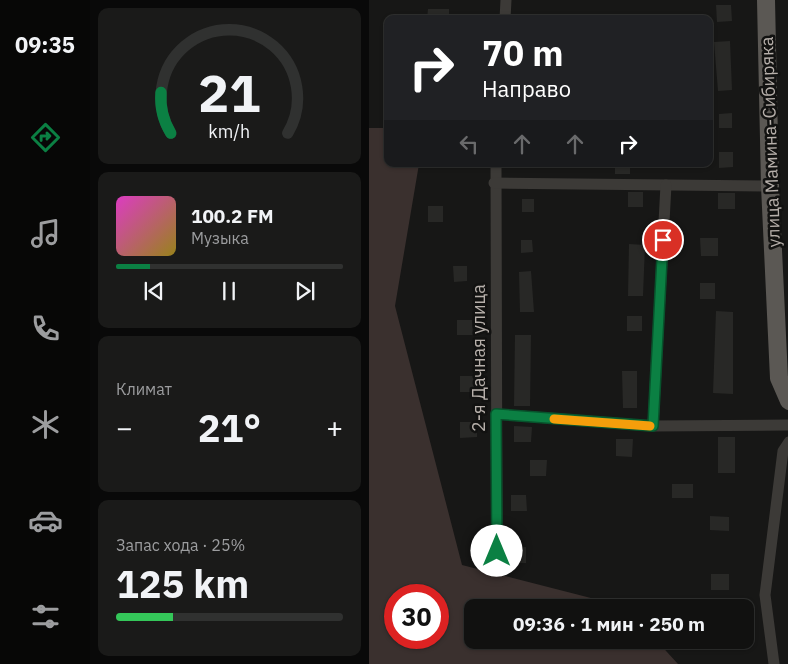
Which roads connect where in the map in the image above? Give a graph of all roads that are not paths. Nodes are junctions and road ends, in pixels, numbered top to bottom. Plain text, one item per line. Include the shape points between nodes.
1 (506, 0) edge
2 (766, 0) edge
3 (505, 15) edge
4 (496, 167) edge
5 (494, 183) junction
6 (666, 185) junction
7 (770, 186) junction
8 (788, 401) edge
9 (496, 414) junction
10 (788, 425) edge
11 (653, 426) junction
12 (788, 442) edge
13 (497, 551) dead end
14 (774, 664) edge

1 - 3 street
2 - 7 main road, улица Мамина-Сибиряка
4 - 5 street, 2-я Дачная улица
5 - 6 street
5 - 9 street, 2-я Дачная улица
6 - 7 street
6 - 11 street
7 - 8 main road, улица Мамина-Сибиряка via 779,378
9 - 11 street
9 - 13 street, 2-я Дачная улица
10 - 11 street
12 - 14 street via 783,451 765,596

